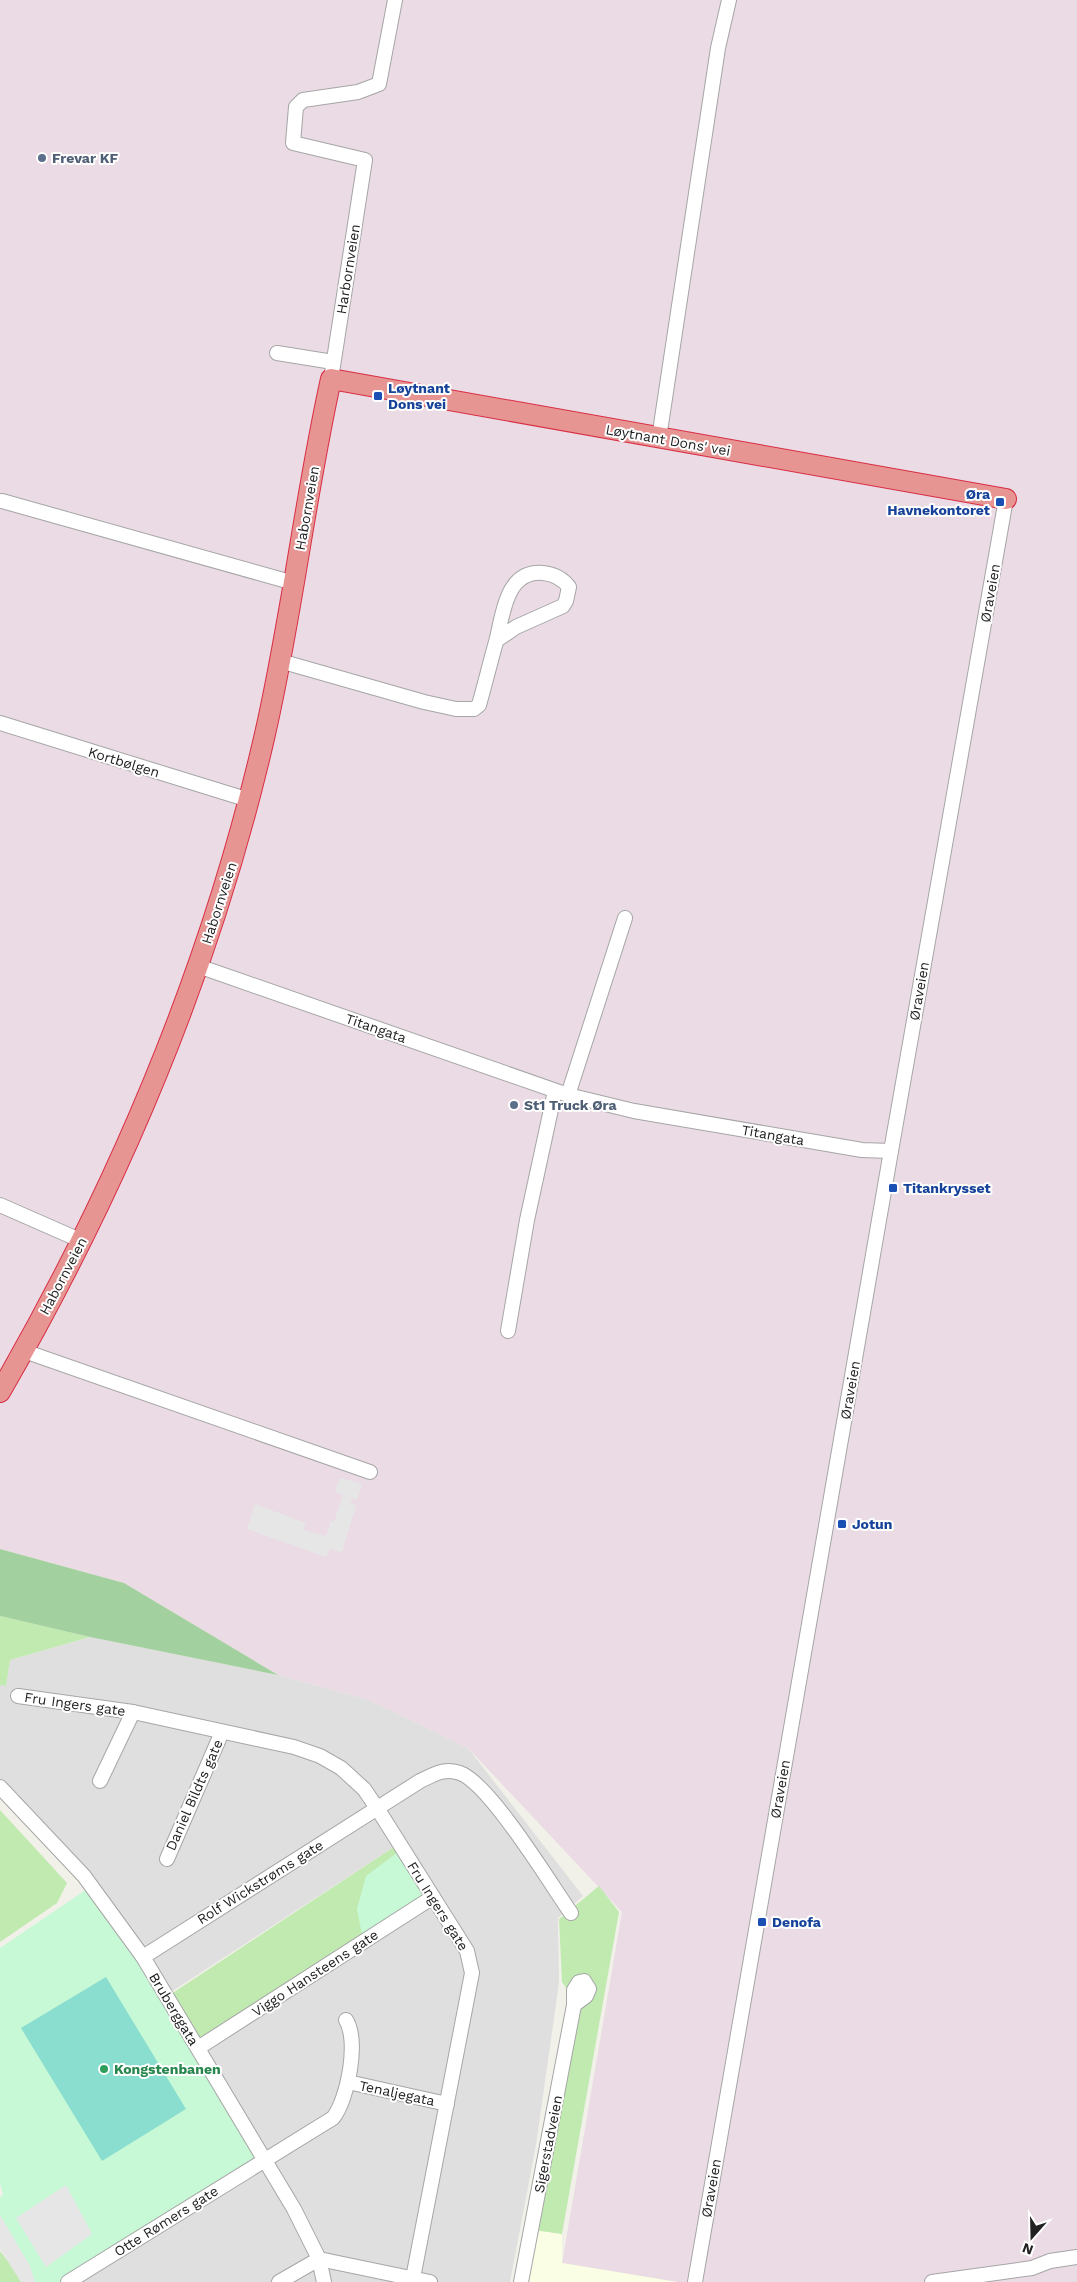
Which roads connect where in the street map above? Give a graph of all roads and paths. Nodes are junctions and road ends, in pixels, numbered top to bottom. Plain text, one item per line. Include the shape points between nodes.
1 (395, 0) edge
2 (729, 0) edge
3 (277, 353) dead end
4 (332, 370) junction
5 (659, 438) junction
6 (1006, 499) joint
7 (2, 501) dead end
8 (294, 584) junction
9 (497, 640) junction
10 (280, 661) junction
11 (0, 723) edge
12 (249, 800) junction
13 (625, 918) dead end
14 (198, 966) junction
15 (561, 1093) junction
16 (891, 1151) junction
17 (0, 1205) edge
18 (82, 1241) junction
19 (508, 1331) dead end
20 (24, 1351) junction
21 (0, 1392) edge
22 (370, 1472) dead end
23 (18, 1696) dead end
24 (133, 1712) junction
25 (222, 1732) junction
26 (100, 1781) dead end
27 (0, 1787) edge
28 (377, 1808) junction
29 (167, 1859) dead end
30 (433, 1897) junction
31 (571, 1913) dead end
32 (143, 1956) junction
33 (574, 2005) dead end
34 (346, 2020) dead end
35 (198, 2048) junction
36 (348, 2082) junction
37 (447, 2104) junction
38 (265, 2159) junction
39 (1077, 2258) edge
40 (319, 2259) junction
41 (414, 2278) junction
42 (68, 2282) edge
43 (279, 2282) edge
44 (324, 2282) edge
45 (430, 2282) edge
46 (521, 2282) edge
47 (695, 2282) edge
48 (932, 2282) edge

1 - 4 street, Harbornveien via 379,84 358,92 303,100 296,107 293,143 365,160
2 - 5 street via 718,48
3 - 4 street
4 - 5 highway, Løytnant Dons' vei
4 - 8 highway, Habornveien
5 - 6 highway, Løytnant Dons' vei
6 - 16 street, Øraveien
7 - 8 street
8 - 10 highway, Habornveien
9 - 9 street via 506,599 526,575 534,572 557,576 569,587 563,606 516,627
9 - 10 street via 479,705 472,710 424,702
10 - 12 highway, Habornveien
11 - 12 street, Kortbølgen
12 - 14 highway, Habornveien
13 - 15 street
14 - 15 street, Titangata
14 - 18 highway, Habornveien via 115,1174
15 - 16 street, Titangata via 678,1119 862,1150
15 - 19 street via 527,1220
16 - 47 street, Øraveien
17 - 18 street
18 - 20 highway, Habornveien
20 - 21 highway, Habornveien
20 - 22 street
23 - 24 street, Fru Ingers gate
24 - 25 street, Fru Ingers gate
24 - 26 street, Fru Ingers gate
25 - 28 street, Fru Ingers gate via 294,1747 320,1756 341,1768 364,1789
25 - 29 street, Daniel Bildts gate
27 - 32 street, Bruberggata via 84,1876
28 - 30 street, Fru Ingers gate
28 - 31 street, Rolf Wickstrøms gate via 444,1770 460,1773 478,1784
28 - 32 street, Rolf Wickstrøms gate
30 - 35 street, Viggo Hansteens gate
30 - 37 street, Fru Ingers gate via 467,1951 472,1972
32 - 35 street, Bruberggata
33 - 46 street, Sigerstadveien
34 - 36 street, Tenaljegata via 353,2046
35 - 38 street, Bruberggata
36 - 37 street, Tenaljegata
36 - 38 street, Tenaljegata via 341,2108 333,2118
37 - 41 street, Fru Ingers gate
38 - 40 street, Bruberggata
38 - 42 street, Otte Rømers gate
39 - 48 street via 1050,2261 1032,2268
40 - 41 street
40 - 43 street
40 - 44 street, Bruberggata
41 - 45 street

